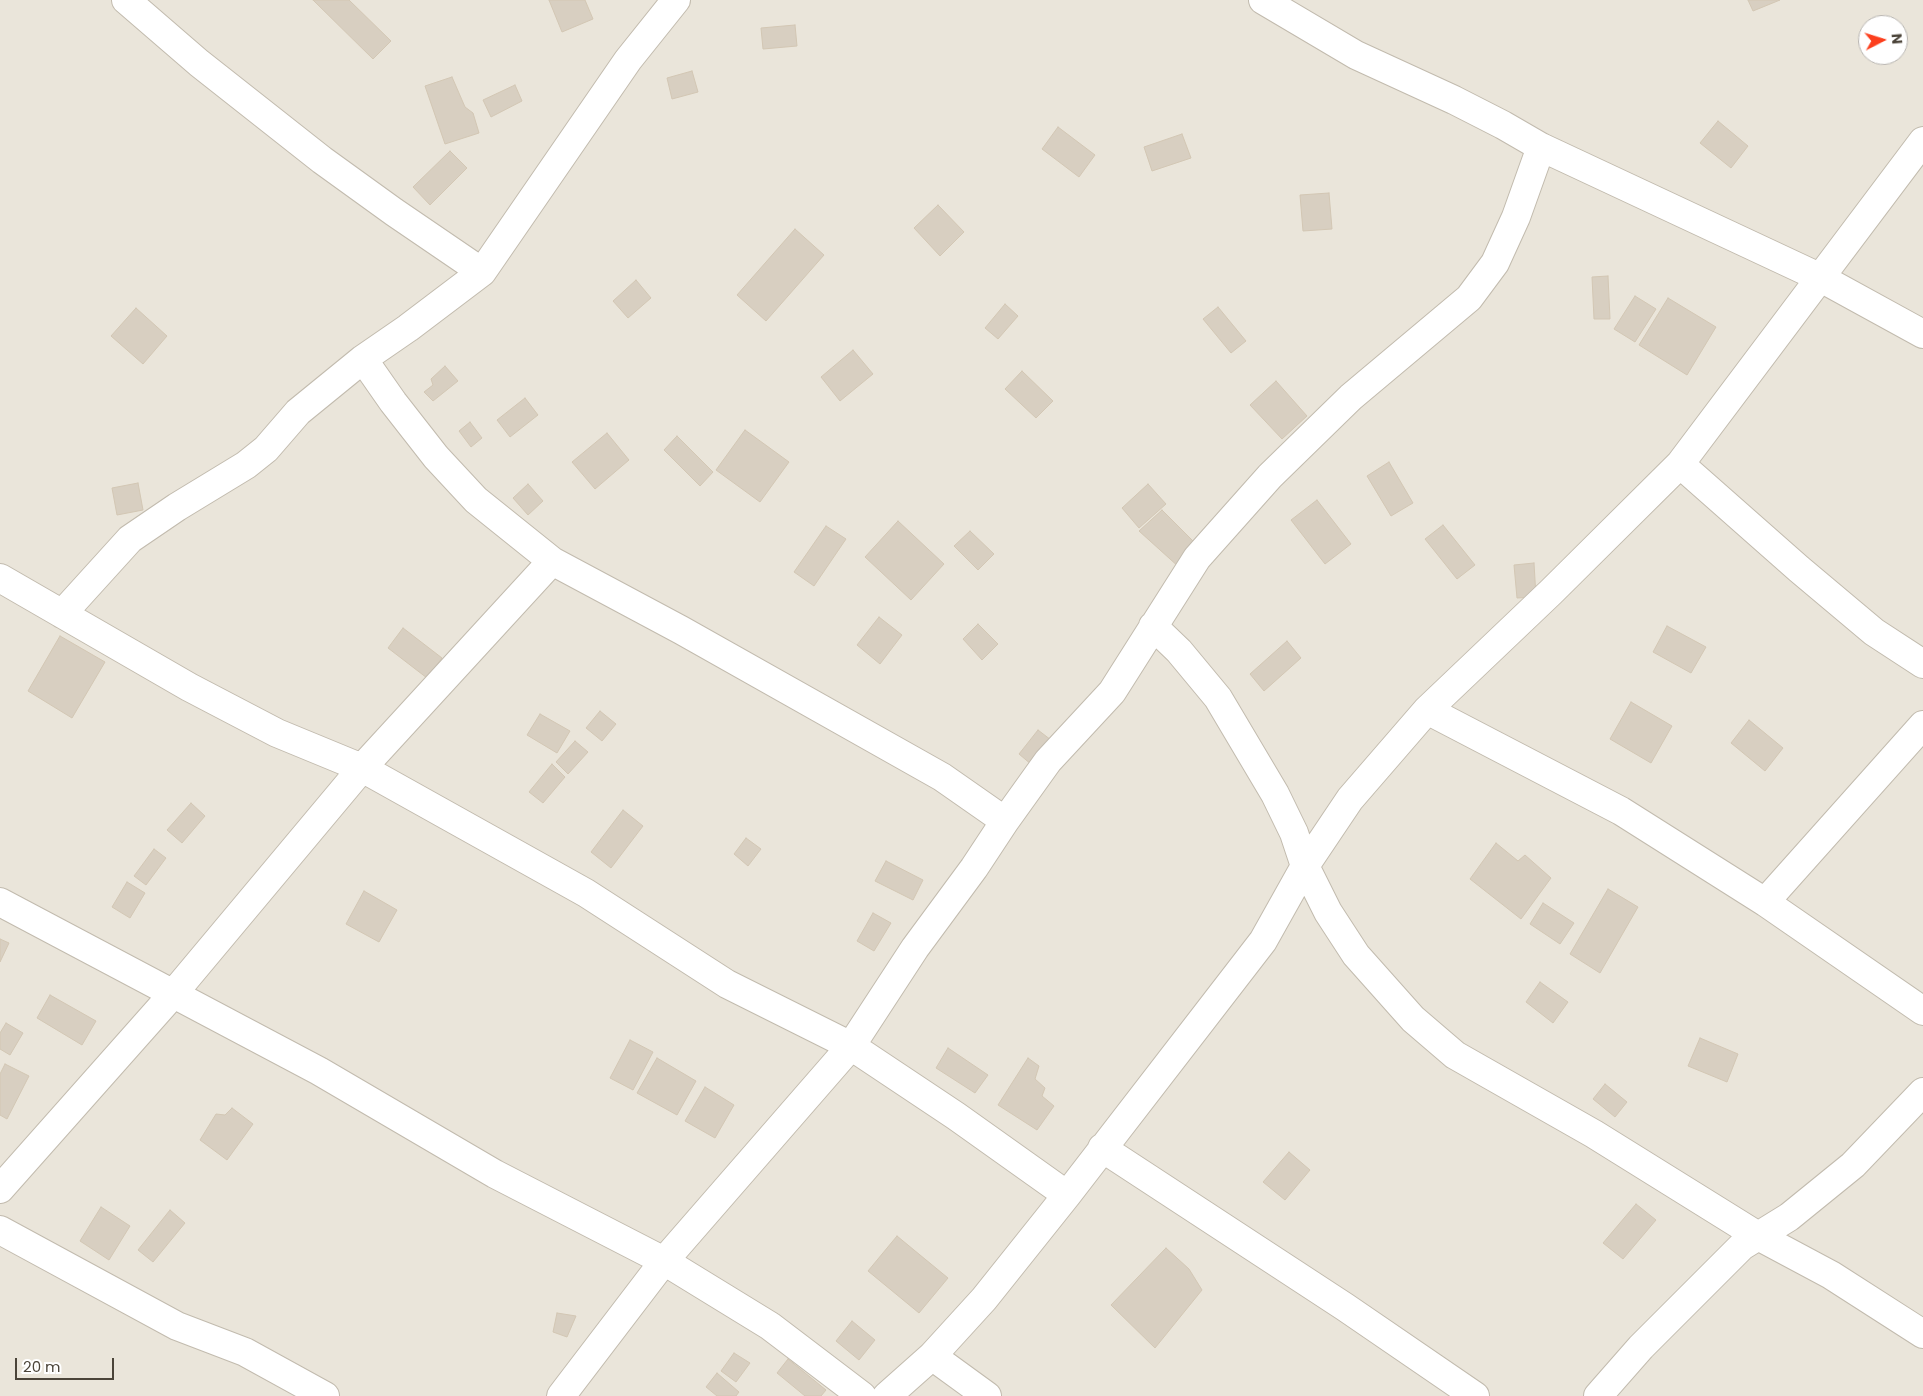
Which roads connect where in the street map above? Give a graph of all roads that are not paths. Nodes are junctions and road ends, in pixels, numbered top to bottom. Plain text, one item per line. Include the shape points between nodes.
1 (126, 0) edge
2 (676, 0) edge
3 (1263, 0) edge
4 (1923, 141) edge
5 (1541, 147) junction
6 (482, 272) junction
7 (1819, 277) junction
8 (1923, 334) edge
9 (363, 359) junction
10 (1680, 464) junction
11 (552, 560) junction
12 (0, 578) edge
13 (62, 614) junction
14 (1153, 626) junction
15 (1923, 664) edge
16 (1427, 710) junction
17 (1923, 725) edge
18 (362, 768) junction
19 (1005, 821) junction
20 (1305, 866) junction
21 (0, 902) edge
22 (1765, 902) junction
23 (173, 994) junction
24 (1923, 1011) edge
25 (851, 1046) junction
26 (1923, 1092) edge
27 (1102, 1148) junction
28 (0, 1189) edge
29 (1067, 1195) junction
30 (0, 1230) edge
31 (1758, 1236) junction
32 (664, 1261) junction
33 (1923, 1334) edge
34 (932, 1356) junction
35 (325, 1396) edge
36 (561, 1396) edge
37 (862, 1396) edge
38 (886, 1396) edge
39 (987, 1396) edge
40 (1475, 1396) edge
41 (1598, 1396) edge

1 - 6 street via 199,63 322,160
2 - 6 street via 628,60
3 - 5 street via 1356,55 1462,104
4 - 7 street
5 - 7 street
5 - 14 street via 1516,217 1495,262 1469,298 1351,397 1270,476 1197,558
6 - 9 street
7 - 8 street
7 - 10 street
9 - 11 street via 436,457 476,500
9 - 13 street via 298,412 266,449 246,466 130,539
10 - 15 street via 1874,632
10 - 16 street
11 - 18 street
11 - 19 street via 942,777
12 - 13 street
13 - 18 street via 277,733
14 - 19 street via 1112,692 1048,761
14 - 20 street via 1179,651 1218,698 1275,794 1294,833
16 - 20 street via 1350,799
16 - 22 street via 1621,811
17 - 22 street
18 - 23 street
18 - 25 street via 586,893 727,984
19 - 25 street via 915,948
20 - 27 street via 1263,942
20 - 31 street via 1328,912 1356,955 1413,1019 1455,1055 1594,1134
21 - 23 street
22 - 24 street
23 - 28 street
23 - 32 street via 319,1072 495,1174
25 - 29 street
25 - 32 street
26 - 31 street via 1853,1165 1789,1217
27 - 29 street
27 - 40 street
29 - 34 street via 984,1299
30 - 35 street via 177,1326 245,1352
31 - 33 street via 1831,1275
31 - 41 street via 1742,1246 1691,1296
32 - 36 street
32 - 37 street via 770,1326
34 - 38 street
34 - 39 street

